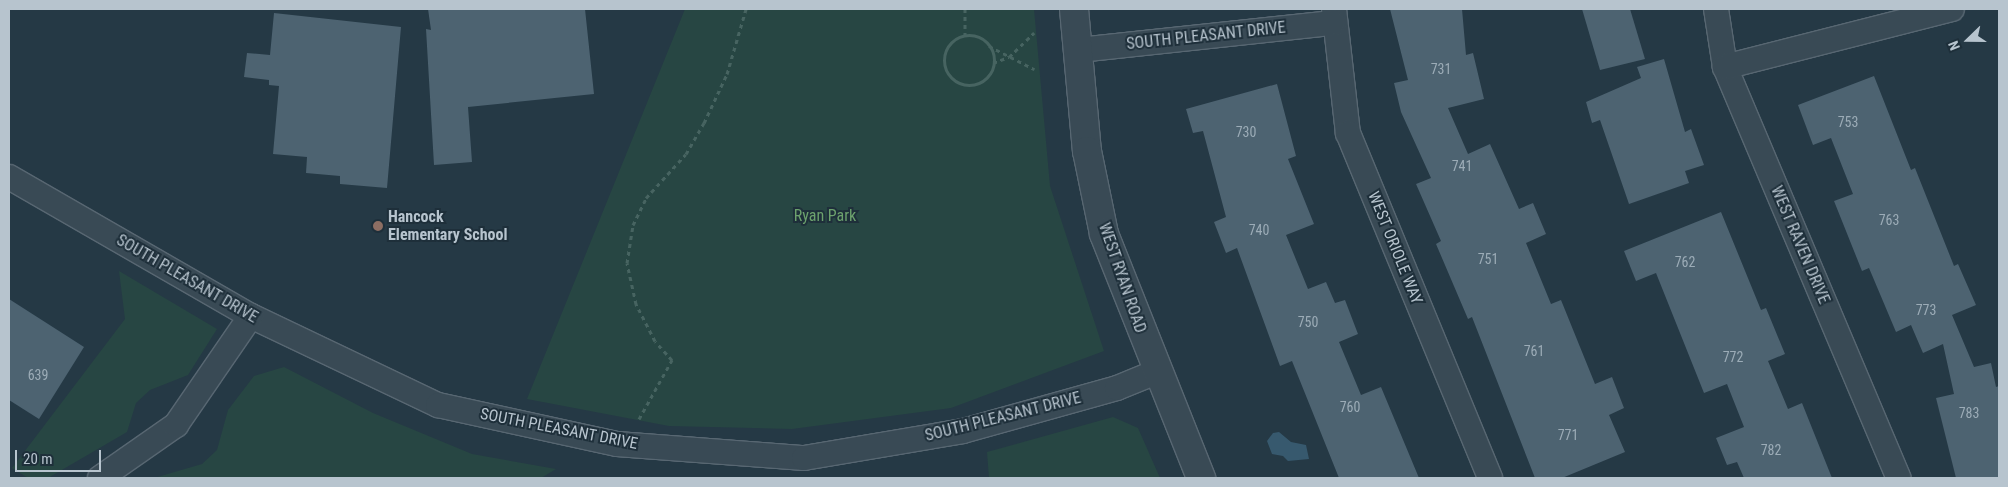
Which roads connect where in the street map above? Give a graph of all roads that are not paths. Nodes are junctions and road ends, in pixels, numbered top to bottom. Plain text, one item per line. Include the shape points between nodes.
1 (1074, 9) edge
2 (1716, 9) edge
3 (1952, 9) edge
4 (1334, 16) edge
5 (1078, 50) junction
6 (1725, 66) junction
7 (9, 177) edge
8 (251, 316) junction
9 (1156, 372) junction
10 (100, 478) edge
11 (1201, 478) edge
12 (1490, 478) edge
13 (1899, 478) edge

1 - 5 street, WEST RYAN ROAD
2 - 6 street, WEST RAVEN DRIVE
3 - 6 street
4 - 5 street, SOUTH PLEASANT DRIVE
4 - 12 street, WEST ORIOLE WAY via 1348,132
5 - 9 street, WEST RYAN ROAD via 1087,151 1104,234
6 - 13 street, WEST RAVEN DRIVE
7 - 8 street, SOUTH PLEASANT DRIVE
8 - 9 street, SOUTH PLEASANT DRIVE via 438,405 627,445 804,458 963,431 1117,388
8 - 10 street via 176,425
9 - 11 street, WEST RYAN ROAD

